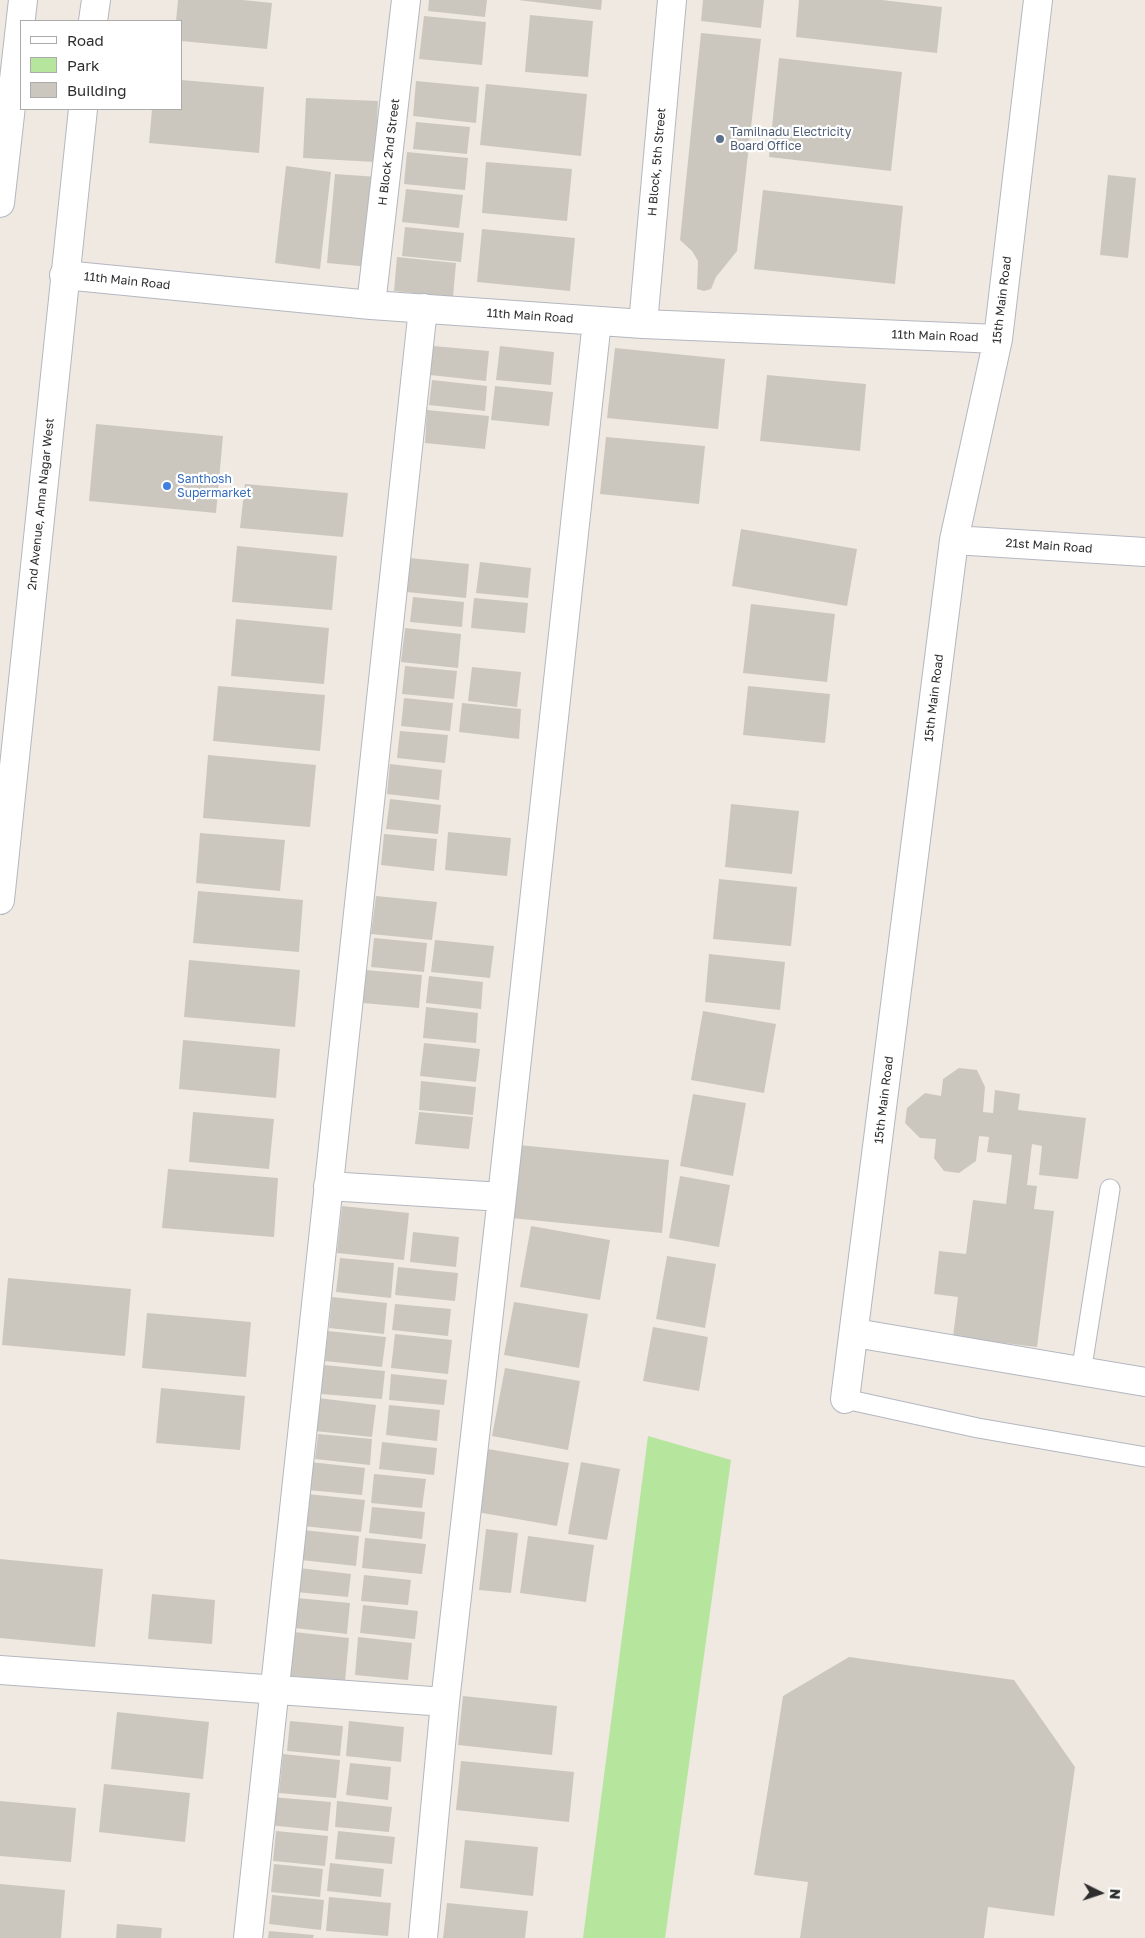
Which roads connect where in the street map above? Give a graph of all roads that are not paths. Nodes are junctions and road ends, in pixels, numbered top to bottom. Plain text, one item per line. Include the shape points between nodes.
1 (22, 0) edge
2 (96, 0) edge
3 (406, 0) edge
4 (672, 0) edge
5 (1038, 0) edge
6 (93, 20) edge
7 (83, 110) edge
8 (3, 146) edge
9 (0, 203) edge
10 (64, 275) junction
11 (371, 305) junction
12 (423, 308) junction
13 (597, 320) junction
14 (643, 324) junction
15 (998, 339) junction
16 (954, 540) junction
17 (1145, 552) edge
18 (0, 900) edge
19 (328, 1186) junction
20 (1110, 1189) dead end
21 (502, 1197) junction
22 (854, 1332) junction
23 (1081, 1372) junction
24 (1145, 1382) edge
25 (845, 1399) joint
26 (1145, 1457) edge
27 (0, 1670) edge
28 (275, 1689) junction
29 (445, 1702) junction
30 (248, 1938) edge
31 (423, 1938) edge

1 - 8 street
2 - 6 street
3 - 11 street, H Block 2nd Street
4 - 14 street, H Block, 5th Street
5 - 15 street, 15th Main Road
7 - 10 street, 2nd Avenue, Anna Nagar West
8 - 9 street
10 - 11 street, 11th Main Road
10 - 18 street, 2nd Avenue, Anna Nagar West
11 - 12 street, 11th Main Road
12 - 13 street, 11th Main Road
12 - 19 street
13 - 14 street, 11th Main Road
13 - 21 street
14 - 15 street, 11th Main Road
15 - 16 street, 15th Main Road
16 - 17 street, 21st Main Road
16 - 22 street, 15th Main Road
19 - 21 street
19 - 28 street
20 - 23 lane
21 - 29 street
22 - 23 street
22 - 25 street, 15th Main Road
23 - 24 street
25 - 26 lane via 978,1428
27 - 28 street
28 - 29 street
28 - 30 street
29 - 31 street

